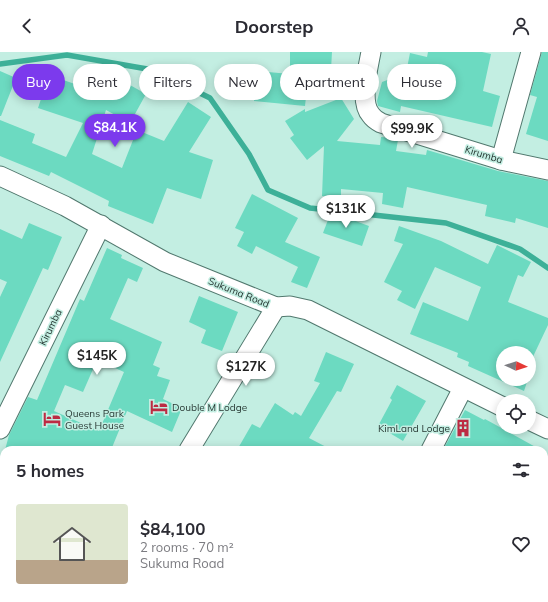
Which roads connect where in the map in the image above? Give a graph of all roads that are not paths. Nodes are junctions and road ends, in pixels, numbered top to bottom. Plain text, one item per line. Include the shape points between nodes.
1 (371, 52) edge
2 (531, 52) edge
3 (501, 160) junction
4 (548, 170) edge
5 (0, 176) edge
6 (101, 225) junction
7 (276, 307) junction
8 (463, 388) junction
9 (496, 404) edge
10 (536, 423) edge
11 (0, 429) edge
12 (548, 429) edge
13 (191, 446) edge
14 (433, 446) edge

1 - 3 street, Kirumba via 365,100 370,114 381,123
2 - 3 street
3 - 4 street, Kirumba
5 - 6 street, Sukuma Road
6 - 7 street, Sukuma Road via 165,262
6 - 11 street, Kirumba
7 - 8 street, Sukuma Road via 290,306 308,310
7 - 13 street
8 - 9 street, Sukuma Road
8 - 14 street
10 - 12 street

